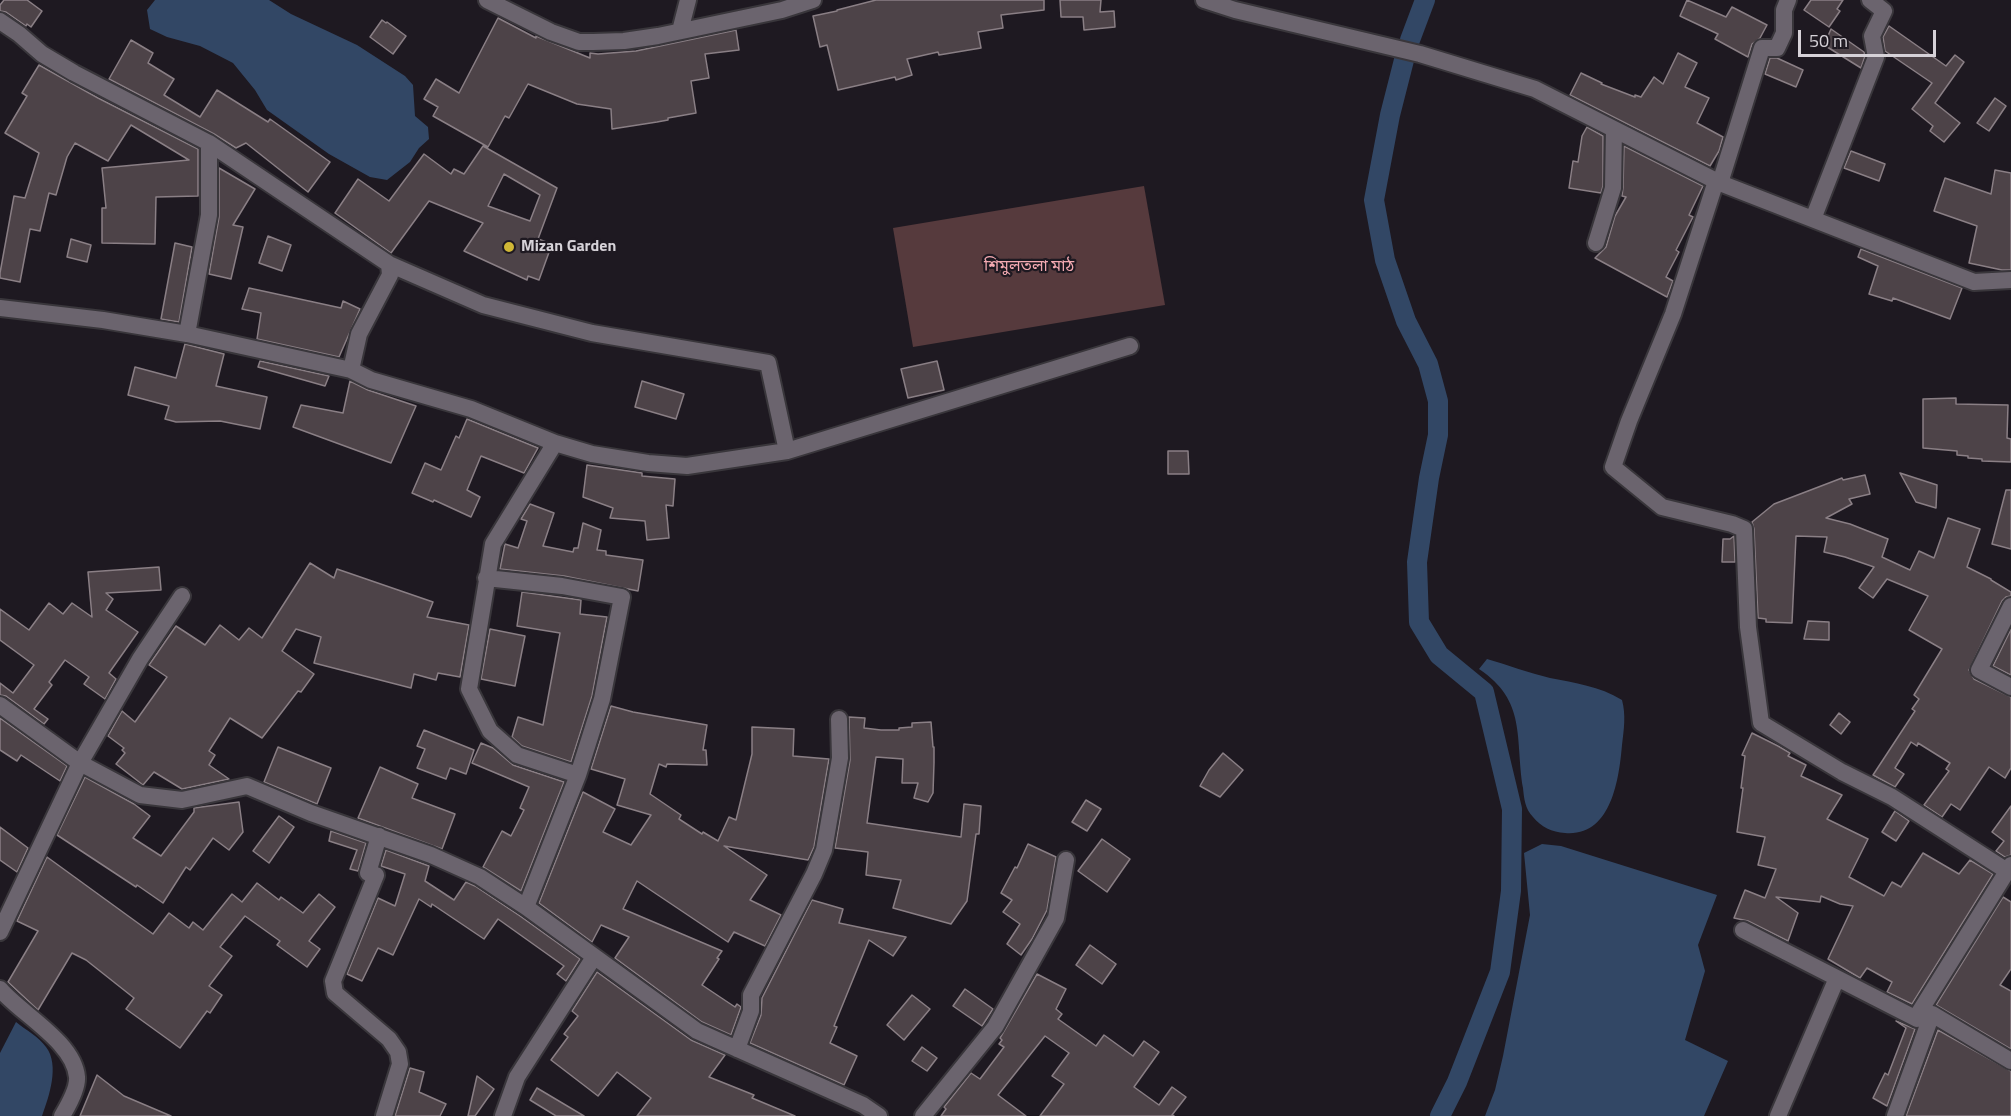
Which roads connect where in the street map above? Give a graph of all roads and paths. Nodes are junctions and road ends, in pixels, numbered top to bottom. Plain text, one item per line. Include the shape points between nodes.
1 (487, 0) edge
2 (688, 0) edge
3 (813, 0) edge
4 (1204, 0) edge
5 (1788, 0) edge
6 (1870, 0) edge
7 (0, 21) edge
8 (680, 31) junction
9 (1614, 129) junction
10 (209, 143) junction
11 (1718, 182) junction
12 (1813, 219) junction
13 (1596, 243) dead end
14 (388, 264) junction
15 (2011, 280) edge
16 (0, 308) edge
17 (187, 334) junction
18 (1130, 346) dead end
19 (351, 370) junction
20 (555, 443) junction
21 (787, 451) junction
22 (486, 578) junction
23 (182, 596) dead end
24 (2011, 606) edge
25 (2011, 687) edge
26 (0, 705) edge
27 (839, 719) dead end
28 (80, 763) junction
29 (578, 775) junction
30 (379, 836) junction
31 (1066, 860) dead end
32 (2009, 868) edge
33 (526, 907) junction
34 (1743, 930) dead end
35 (0, 932) edge
36 (594, 957) junction
37 (1837, 978) junction
38 (0, 989) edge
39 (1926, 1013) junction
40 (737, 1049) junction
41 (2011, 1061) edge
42 (62, 1116) edge
43 (384, 1116) edge
44 (503, 1116) edge
45 (879, 1116) edge
46 (923, 1116) edge
47 (1778, 1116) edge
48 (1895, 1116) edge

1 - 8 street via 579,42 624,41
2 - 8 street
3 - 8 street
4 - 9 street via 1420,54 1534,90
5 - 11 street via 1784,33 1777,48 1762,48
6 - 12 street via 1884,11 1872,36 1876,57
7 - 10 street via 74,73
9 - 11 street
9 - 13 street via 1613,189
10 - 14 street
10 - 17 street via 209,215
11 - 12 street
11 - 32 street via 1673,314 1613,467 1662,507 1744,529 1748,627 1761,723 1842,772 1892,796
12 - 15 street via 1974,282
14 - 19 street via 390,275 358,334
14 - 21 street via 483,305 592,333 768,363
16 - 17 street
17 - 19 street
18 - 21 street
19 - 20 street via 371,380 471,409
20 - 21 street via 648,464 687,466
20 - 22 street via 493,544
22 - 29 street via 469,689 490,731 516,755
22 - 29 street via 622,597 602,699
23 - 28 street via 140,659
24 - 25 street via 1979,670
26 - 28 street
27 - 40 street via 840,758 824,850 751,995 751,1011
28 - 30 street via 140,795 182,800 247,786
28 - 35 street
29 - 33 street
30 - 33 street via 480,877
30 - 43 street via 368,873 376,875 333,981 334,993 389,1039 398,1052 400,1064
31 - 46 street via 1056,918 995,1027
32 - 39 street
33 - 36 street
34 - 37 street
36 - 40 street via 697,1031
36 - 44 street via 517,1077
37 - 39 street via 1917,1019
37 - 47 street
38 - 42 street via 59,1042 74,1064 78,1079
39 - 41 street
39 - 48 street
40 - 45 street via 863,1105

